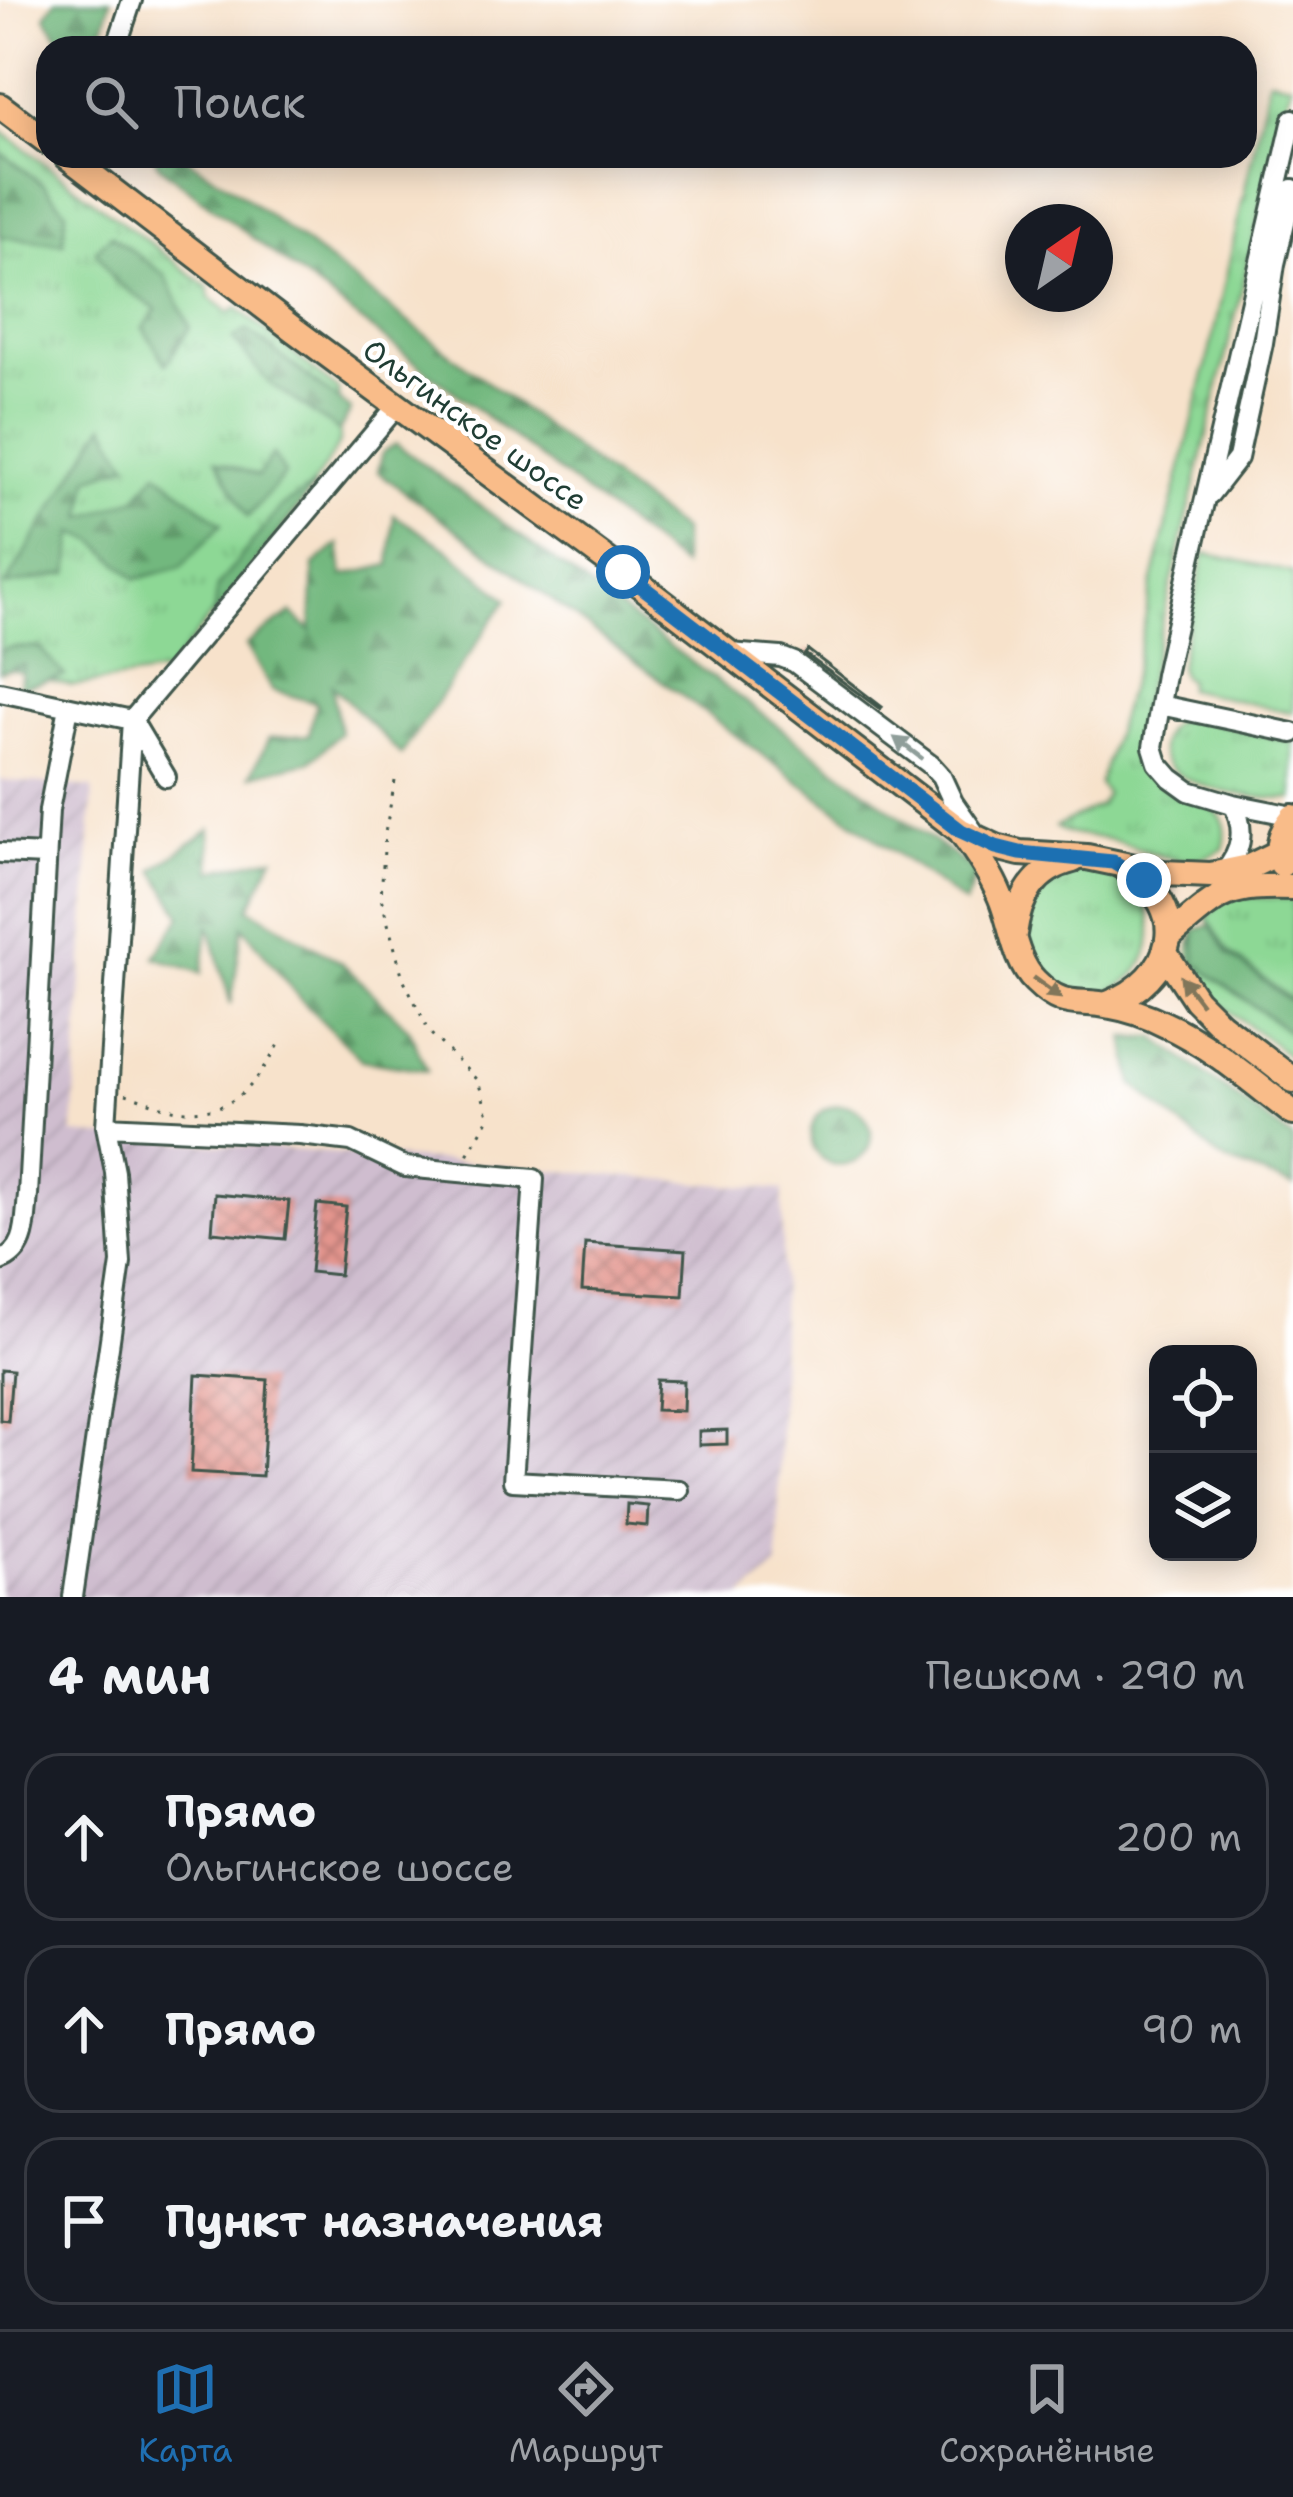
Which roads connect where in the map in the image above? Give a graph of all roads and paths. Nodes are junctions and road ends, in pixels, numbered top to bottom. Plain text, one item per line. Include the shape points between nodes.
1 (132, 0) edge
2 (120, 36) edge
3 (0, 106) edge
4 (1293, 119) edge
5 (36, 133) edge
6 (85, 168) edge
7 (1293, 189) edge
8 (397, 406) junction
9 (1204, 503) junction
10 (0, 692) edge
11 (1160, 705) junction
12 (69, 707) junction
13 (132, 720) junction
14 (1293, 733) edge
15 (166, 777) dead end
16 (395, 781) dead end
17 (1233, 804) junction
18 (1293, 817) edge
19 (970, 835) junction
20 (0, 853) edge
21 (1278, 853) junction
22 (46, 855) junction
23 (1087, 857) junction
24 (1113, 862) junction
25 (1223, 872) junction
26 (1293, 883) edge
27 (1014, 934) junction
28 (1167, 945) junction
29 (1108, 1004) junction
30 (282, 1040) dead end
31 (1293, 1080) edge
32 (108, 1089) junction
33 (1293, 1113) edge
34 (106, 1126) junction
35 (456, 1172) junction
36 (0, 1261) edge
37 (679, 1490) dead end
38 (73, 1597) edge

1 - 2 street
3 - 5 main road
4 - 9 street
6 - 8 main road, Ольгинское шоссе
7 - 9 street via 1238,458
8 - 13 street
8 - 19 main road, Ольгинское шоссе
9 - 11 street
10 - 12 street
11 - 14 street
11 - 17 street via 1158,763 1190,791
12 - 13 street
12 - 22 street
13 - 15 street
13 - 32 street
16 - 35 path via 381,898 421,1015 478,1081 489,1118
17 - 18 street
17 - 25 street via 1241,840
18 - 21 main road
19 - 23 main road via 1020,853
19 - 27 main road
20 - 22 street
21 - 25 main road
21 - 26 main road
22 - 36 street via 28,1195 22,1244
23 - 24 main road
23 - 27 main road via 1042,873 1017,907
24 - 25 main road via 1163,873
24 - 28 main road via 1144,880 1163,905
26 - 28 main road via 1226,892
27 -> 29 main road via 1020,960 1052,995
28 - 29 main road via 1148,980
31 -> 28 main road via 1196,1000
29 - 33 main road via 1202,1044
30 - 32 path via 232,1103 188,1112
32 - 34 street
34 - 35 street via 351,1141 405,1167
34 - 38 street via 122,1263
35 - 37 street via 534,1178 513,1481

